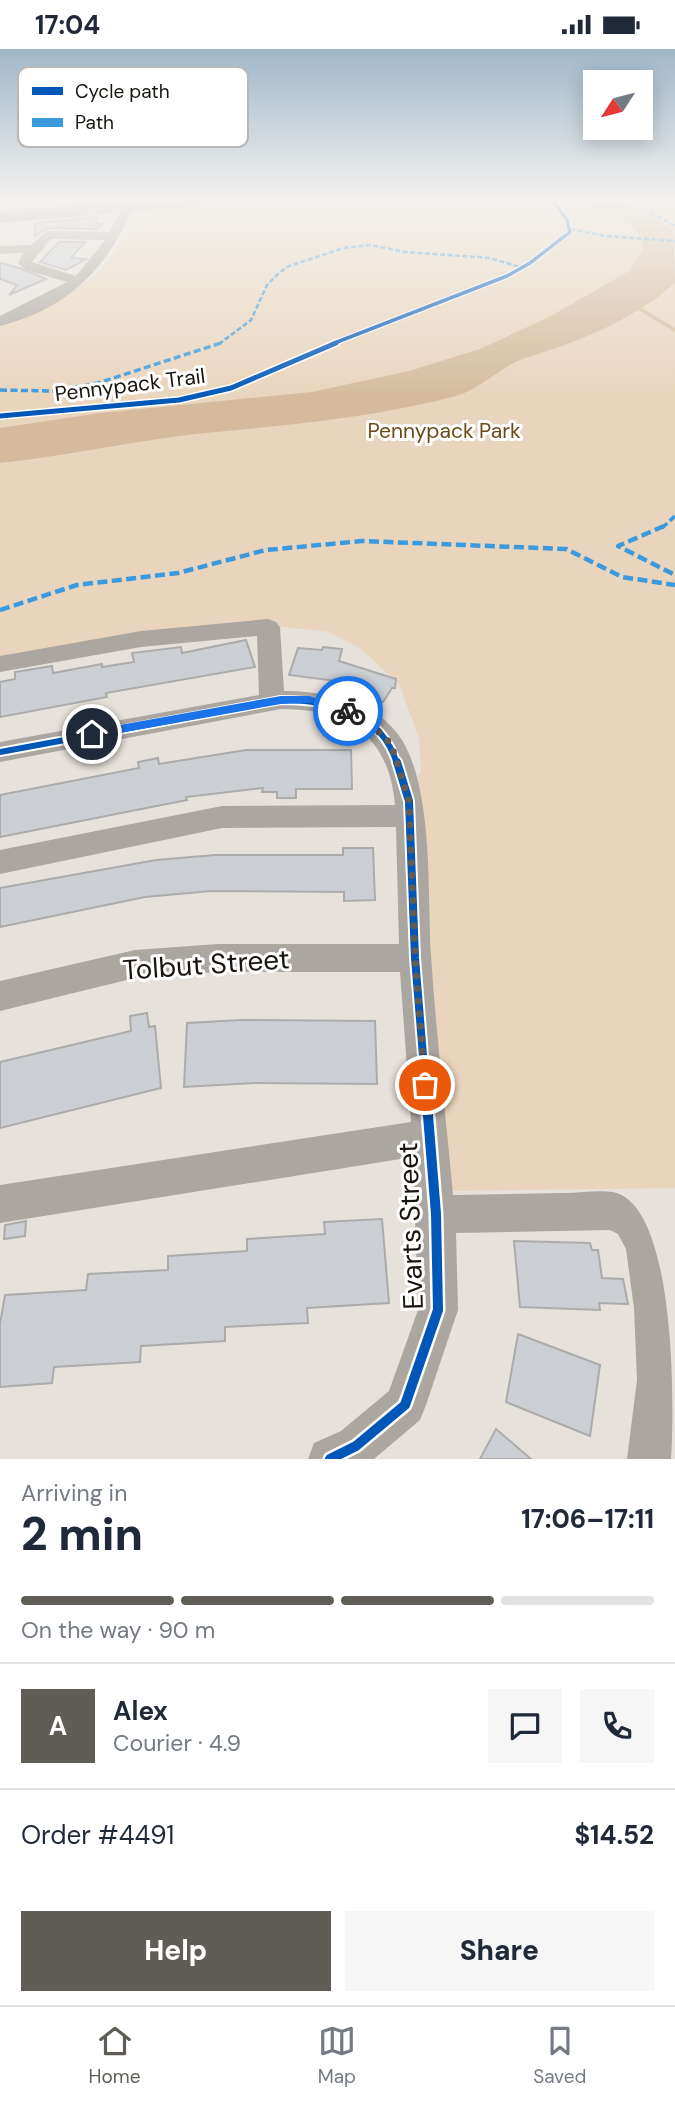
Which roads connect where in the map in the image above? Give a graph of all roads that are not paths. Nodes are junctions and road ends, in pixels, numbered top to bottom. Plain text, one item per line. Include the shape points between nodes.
1 (36, 267) edge
2 (95, 267) edge
3 (79, 281) junction
4 (11, 301) dead end
5 (30, 308) junction
6 (0, 321) edge
7 (0, 664) edge
8 (272, 702) junction
9 (0, 752) edge
10 (410, 816) junction
11 (0, 862) edge
12 (415, 958) junction
13 (0, 996) edge
14 (429, 1137) junction
15 (0, 1204) edge
16 (436, 1215) junction
17 (330, 1459) edge
18 (649, 1459) edge

1 - 3 street
2 - 3 street
3 - 5 street
4 - 5 street
5 - 6 street
7 - 8 street via 141,639 268,627
8 - 9 street
8 - 10 street, Evarts Street via 310,699 362,717 391,744
10 - 11 lane via 222,817
10 - 12 street, Evarts Street
12 - 13 street, Tolbut Street via 218,958 135,964
12 - 14 street, Evarts Street
14 - 15 street
14 - 16 street, Evarts Street
16 - 17 street, Evarts Street via 438,1310 405,1405 356,1446
16 - 18 street via 614,1210 631,1221 645,1244 654,1308 658,1380

